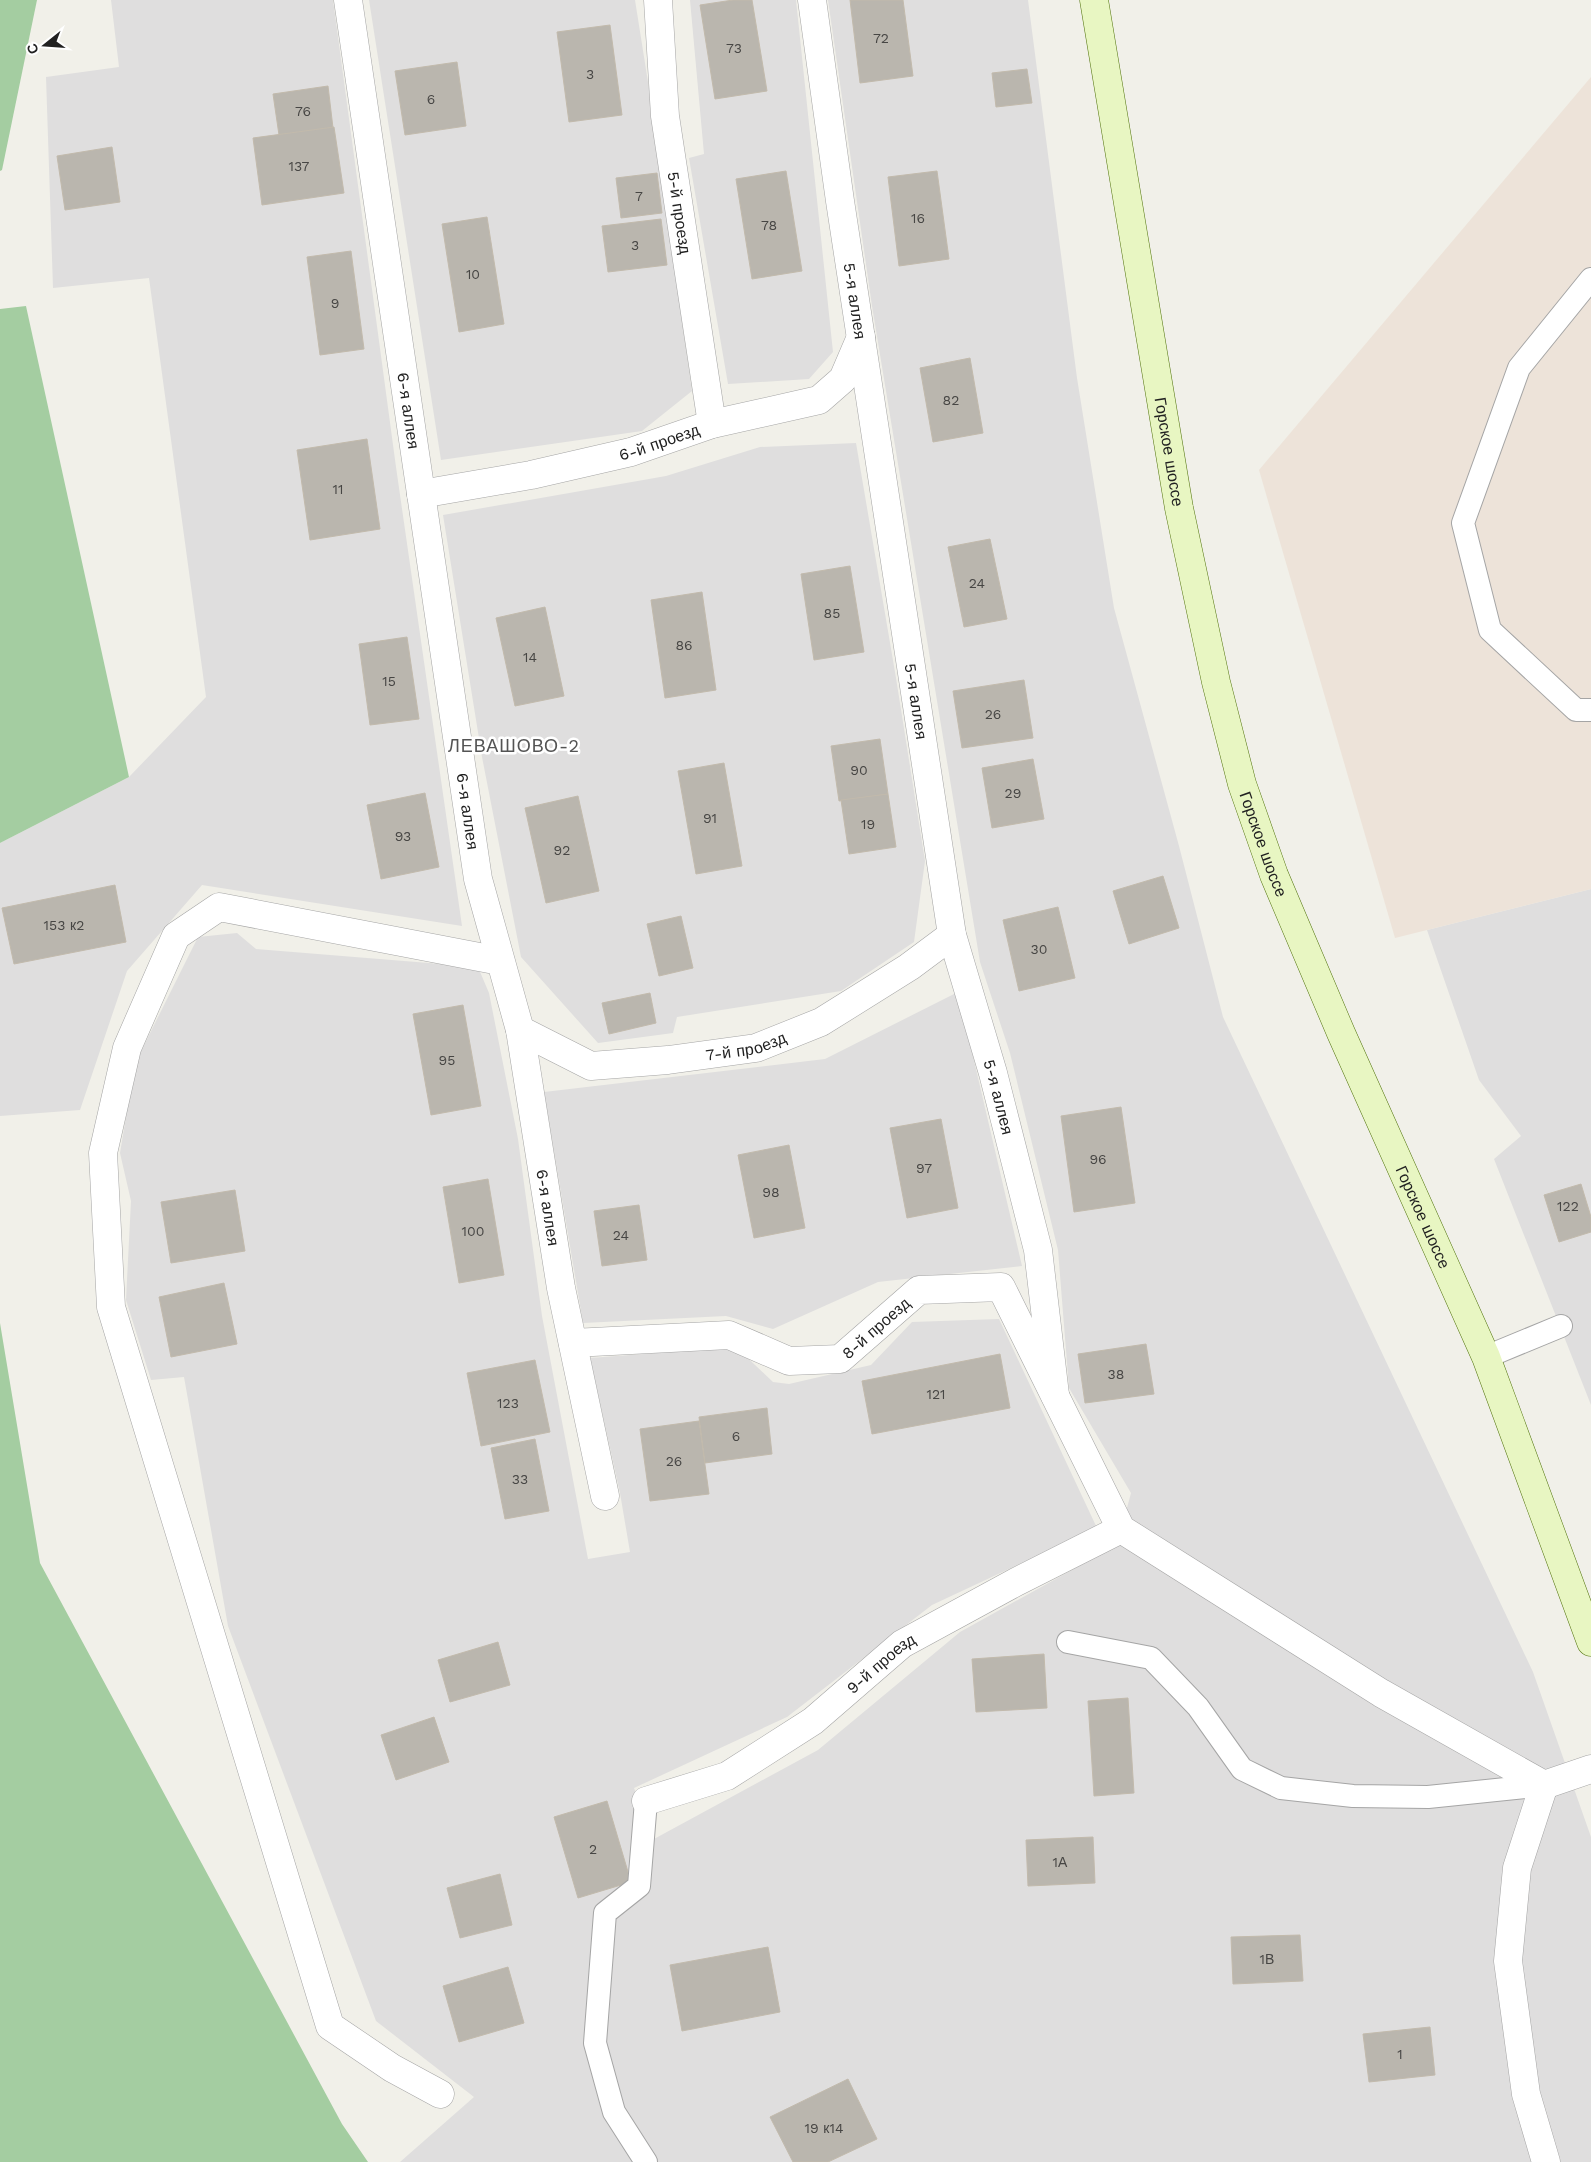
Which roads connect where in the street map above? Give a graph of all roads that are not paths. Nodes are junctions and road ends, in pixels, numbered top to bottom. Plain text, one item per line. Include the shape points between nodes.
1 (348, 0) edge
2 (658, 0) edge
3 (812, 0) edge
4 (1094, 0) edge
5 (1591, 280) edge
6 (861, 337) junction
7 (712, 424) junction
8 (421, 494) junction
9 (1591, 710) edge
10 (952, 935) junction
11 (500, 960) junction
12 (520, 1030) junction
13 (1562, 1326) dead end
14 (572, 1343) junction
15 (1486, 1357) junction
16 (1055, 1395) junction
17 (605, 1496) dead end
18 (1121, 1528) junction
19 (1068, 1642) dead end
20 (1591, 1642) edge
21 (1591, 1769) edge
22 (1544, 1785) junction
23 (646, 1801) joint
24 (440, 2094) dead end
25 (646, 2162) edge
26 (1546, 2162) edge

1 - 8 street, 6-я аллея
2 - 7 street, 5-й проезд via 665,116
3 - 6 street, 5-я аллея
4 - 15 main road, Горское шоссе via 1179,508 1216,682 1242,784 1274,875 1326,998
5 - 9 lane via 1519,368 1463,522 1490,630 1576,710
6 - 7 street, 6-й проезд via 843,379 819,400
6 - 10 street, 5-я аллея
7 - 8 street, 6-й проезд via 630,452 531,475
8 - 11 street, 6-я аллея via 478,879
10 - 12 street, 7-й проезд via 909,967 821,1022 756,1048 591,1066
10 - 16 street, 5-я аллея via 993,1073 1038,1250
11 - 12 street, 6-я аллея
11 - 24 street via 219,907 176,936 127,1048 103,1153 110,1307 330,2026 392,2068
12 - 14 street, 6-я аллея
13 - 15 lane
14 - 16 street, 8-й проезд via 730,1334 789,1362 840,1359 919,1290 1001,1287
14 - 17 street, 6-я аллея
15 - 20 main road, Горское шоссе
16 - 18 street
18 - 22 street via 1381,1693
18 - 23 street, 9-й проезд via 902,1644 813,1721 727,1776
19 - 22 lane via 1151,1658 1198,1707 1242,1769 1281,1788 1353,1796 1428,1797
21 - 22 street
22 - 26 street via 1517,1868 1508,1961 1526,2094
23 - 25 lane via 639,1886 604,1913 595,2043 614,2112

